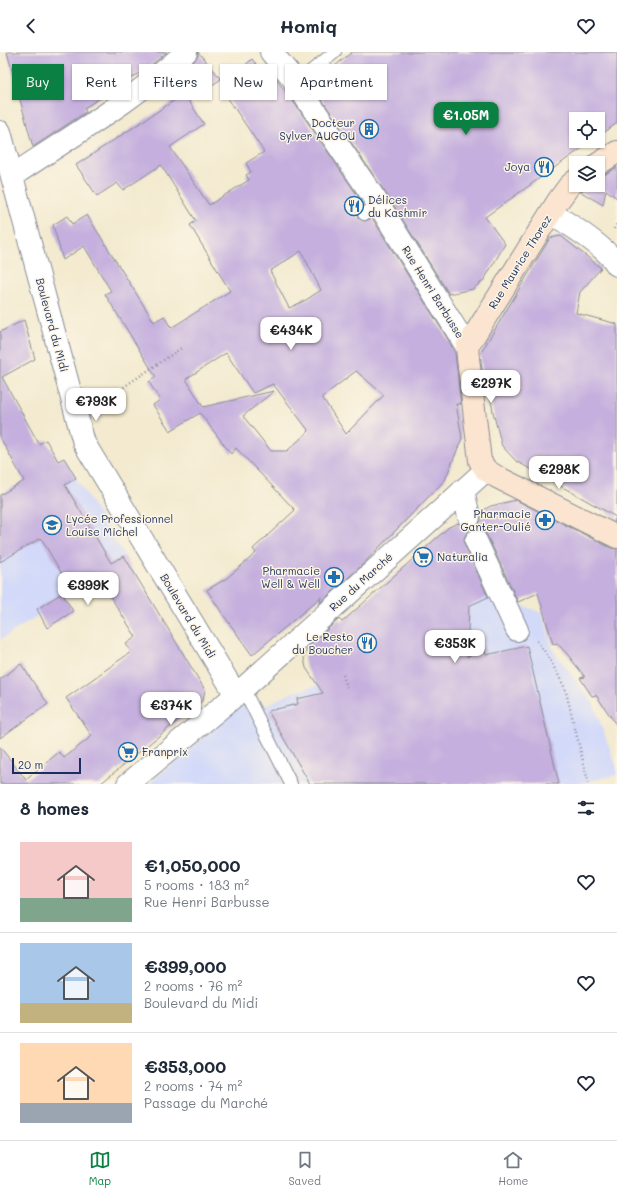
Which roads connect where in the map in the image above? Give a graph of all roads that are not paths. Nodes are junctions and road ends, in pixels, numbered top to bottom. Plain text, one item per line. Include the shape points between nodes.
1 (186, 52) edge
2 (271, 52) edge
3 (335, 52) edge
4 (320, 64) edge
5 (285, 69) edge
6 (306, 100) edge
7 (0, 132) edge
8 (617, 152) edge
9 (605, 160) edge
10 (12, 176) junction
11 (569, 186) edge
12 (551, 213) junction
13 (617, 265) edge
14 (467, 347) junction
15 (486, 470) junction
16 (463, 490) junction
17 (469, 517) dead end
18 (617, 537) edge
19 (476, 540) dead end
20 (517, 630) road end
21 (239, 692) junction
22 (128, 784) edge
23 (291, 784) edge

1 - 10 street via 118,107
2 - 5 street, Rue Henri Barbusse
3 - 4 lane
6 - 14 street, Rue Henri Barbusse via 372,210
7 - 10 street, Boulevard du Midi
8 - 9 street
10 - 21 street, Boulevard du Midi via 84,443
11 - 12 street, Rue Maurice Thorez
12 - 13 street via 604,250
12 - 14 street, Rue Maurice Thorez
14 - 15 street, Rue Henri Barbusse via 480,461
15 - 16 street, Rue du Marché
15 - 18 street
16 - 17 street
16 - 21 street, Rue du Marché
19 - 20 street
21 - 22 street, Rue du Marché
21 - 23 lane

